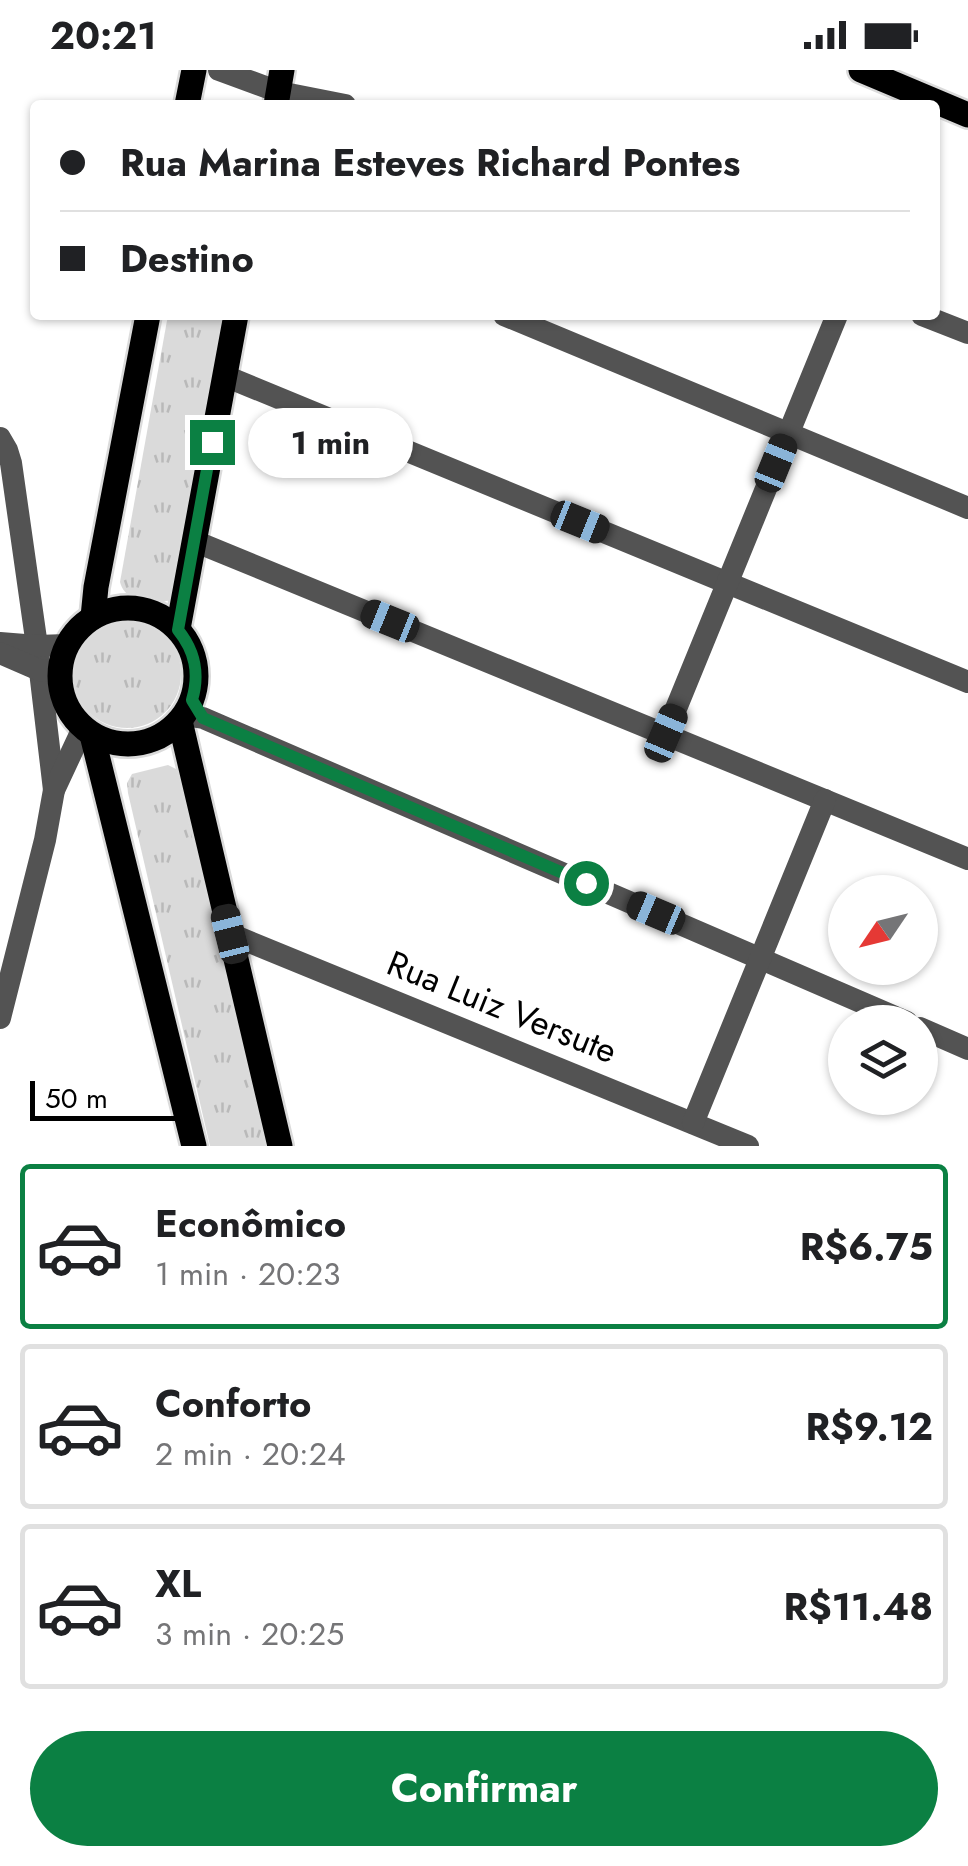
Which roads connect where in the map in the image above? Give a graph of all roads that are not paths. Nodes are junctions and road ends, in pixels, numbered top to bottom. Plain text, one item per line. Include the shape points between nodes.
1 (194, 70) edge
2 (219, 70) edge
3 (861, 70) edge
4 (279, 89) edge
5 (189, 100) edge
6 (325, 100) edge
7 (920, 100) edge
8 (940, 106) edge
9 (968, 115) edge
10 (147, 320) edge
11 (235, 320) edge
12 (516, 320) edge
13 (835, 320) edge
14 (935, 320) edge
15 (968, 333) edge
16 (225, 376) junction
17 (788, 433) junction
18 (0, 438) edge
19 (968, 508) edge
20 (194, 541) junction
21 (727, 583) junction
22 (93, 617) junction
23 (178, 630) junction
24 (0, 643) edge
25 (67, 645) junction
26 (37, 646) junction
27 (0, 654) edge
28 (49, 671) junction
29 (968, 682) edge
30 (190, 713) junction
31 (88, 731) junction
32 (666, 733) junction
33 (54, 790) junction
34 (825, 800) junction
35 (968, 859) edge
36 (230, 934) junction
37 (760, 958) junction
38 (869, 1005) edge
39 (0, 1018) edge
40 (938, 1036) edge
41 (968, 1049) edge
42 (694, 1123) junction
43 (194, 1146) edge
44 (280, 1146) edge
45 (748, 1146) edge

1 - 5 main road
2 - 4 street
3 - 7 main road
4 - 6 street
8 - 9 main road
10 - 22 main road
11 - 16 main road
12 - 17 street
13 - 17 street
14 - 15 street
16 - 20 main road
16 - 21 street
17 - 19 street
17 - 21 street
18 - 26 street via 11,463
20 - 23 main road
20 - 32 street
21 - 29 street
21 - 32 street
22 - 23 main road via 134,608
22 - 25 main road
23 - 30 main road via 194,659
24 - 26 street
25 - 26 street
25 - 28 main road
26 - 28 street
27 - 28 street
28 - 31 main road via 67,708
28 - 33 street
30 - 31 main road via 138,744 114,744
30 - 36 main road
30 - 37 street
31 - 33 street
31 - 43 main road
32 - 34 street
33 - 39 street
34 - 35 street
34 - 37 street
36 - 42 street, Rua Luiz Versute
36 - 44 main road
37 - 38 street
37 - 42 street
40 - 41 street
42 - 45 street, Rua Luiz Versute

